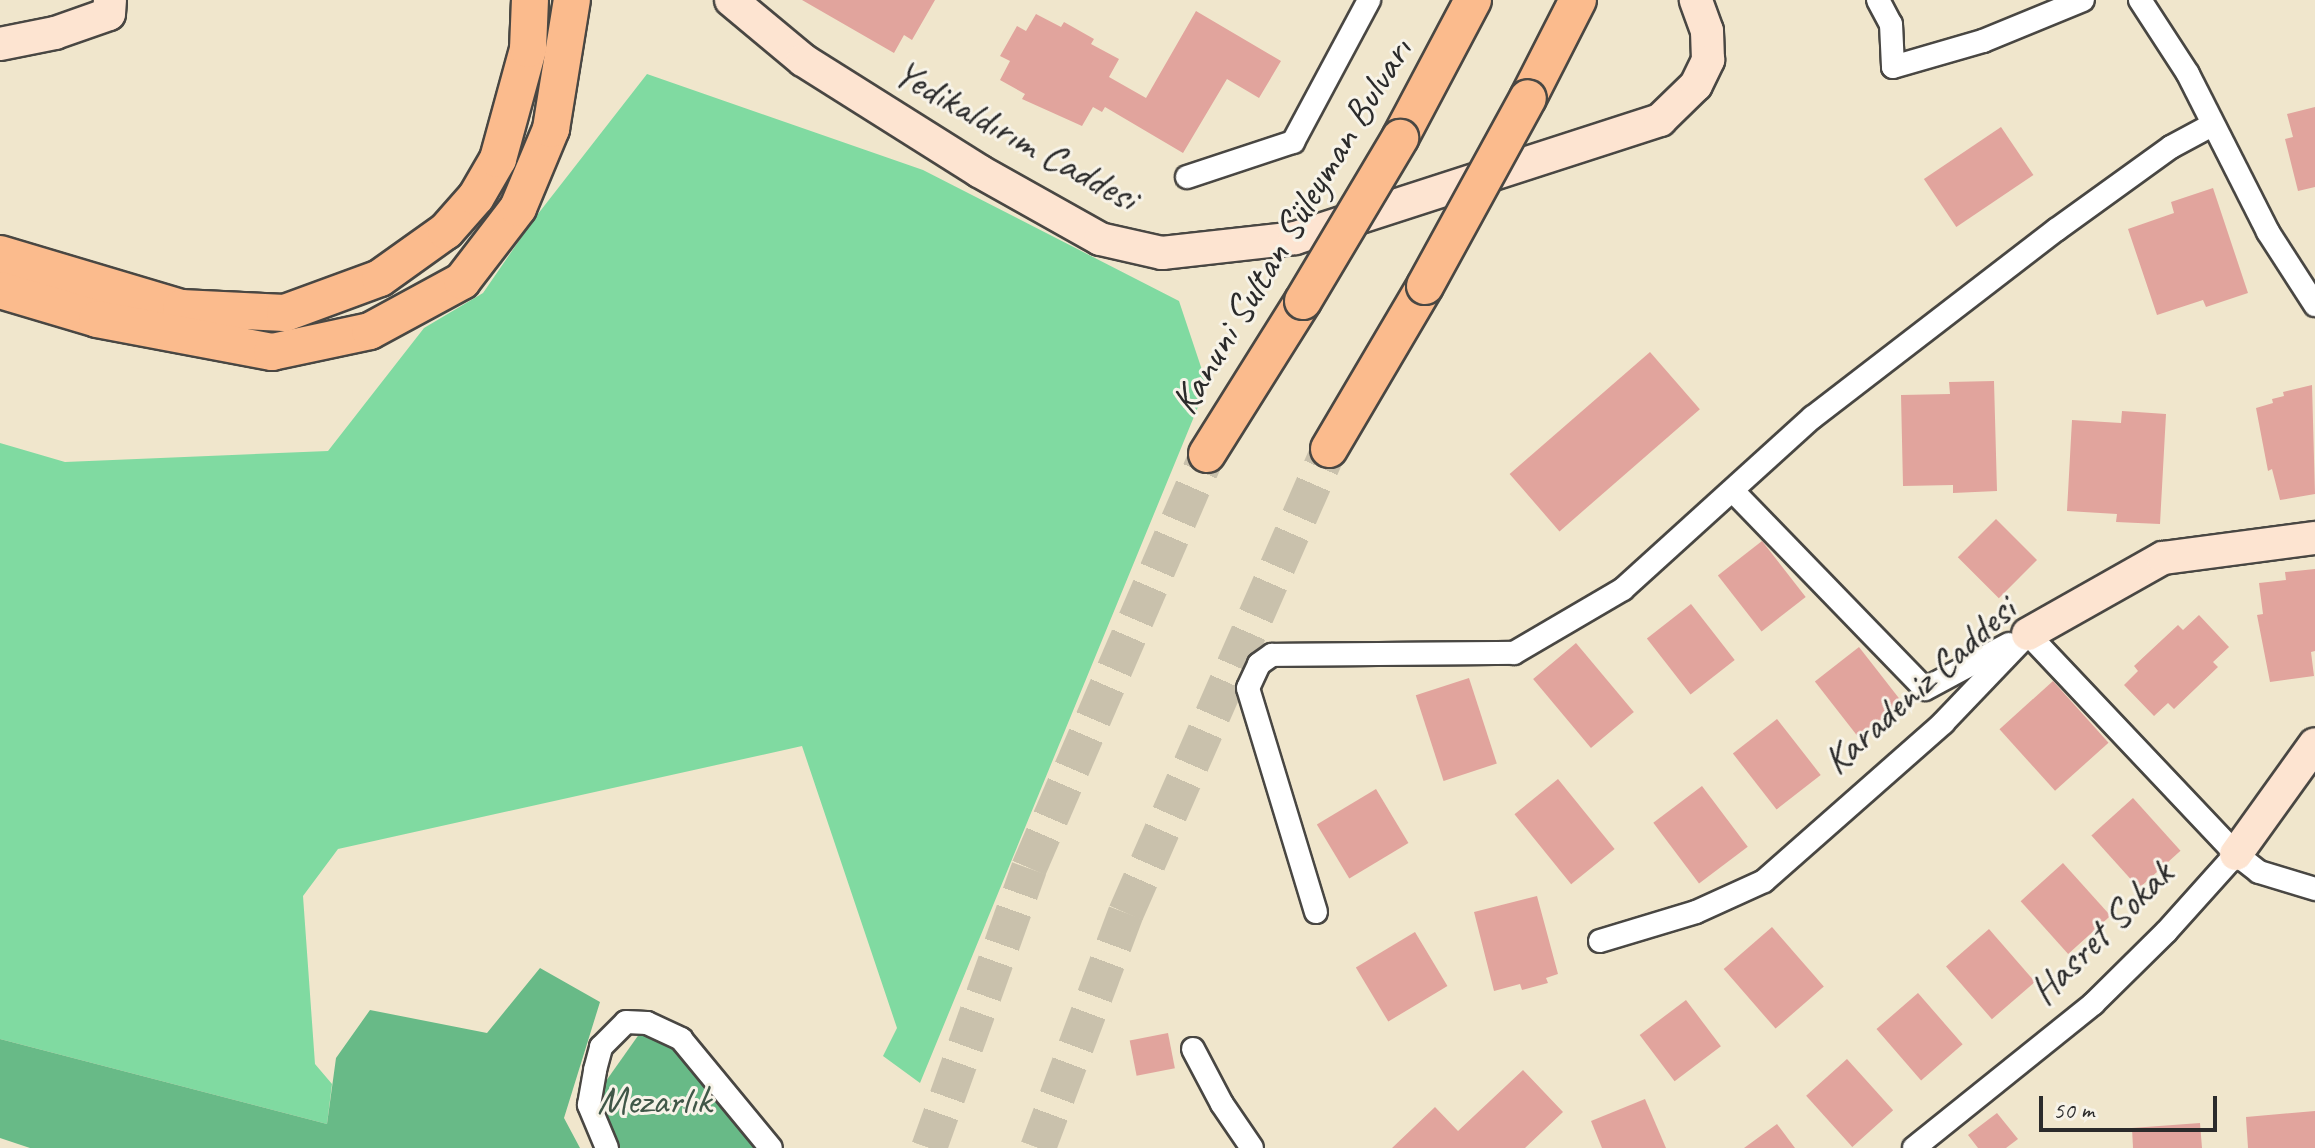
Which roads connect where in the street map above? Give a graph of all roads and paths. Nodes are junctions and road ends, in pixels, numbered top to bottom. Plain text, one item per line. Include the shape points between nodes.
1 (110, 0) edge
2 (530, 0) edge
3 (572, 0) edge
4 (731, 0) edge
5 (1369, 0) edge
6 (1473, 0) edge
7 (1578, 0) edge
8 (1696, 0) edge
9 (2083, 0) edge
10 (2140, 0) edge
11 (1883, 3) edge
12 (0, 44) edge
13 (2212, 125) junction
14 (1187, 177) dead end
15 (0, 254) edge
16 (0, 290) edge
17 (2315, 305) edge
18 (1329, 449) tunnel mouth
19 (1207, 454) tunnel mouth
20 (1734, 492) junction
21 (2315, 538) edge
22 (2028, 634) junction
23 (2315, 744) edge
24 (2236, 854) junction
25 (2315, 889) edge
26 (1316, 912) dead end
27 (1600, 941) dead end
28 (1193, 1049) dead end
29 (607, 1148) edge
30 (771, 1148) edge
31 (1252, 1148) edge
32 (1914, 1148) edge

1 - 12 street via 109,14
2 - 15 main road via 528,49 498,159 476,197 446,231 380,278 285,313 181,308
3 - 16 main road via 551,129 518,208 462,281 370,331 272,352 97,319
4 - 8 street, Yedikaldırım Caddesi via 803,60 979,171 1100,239 1162,253 1295,238 1660,120 1696,85 1708,60 1707,31
5 - 14 street via 1293,142
6 - 19 main road, Kanuni Sultan Süleyman Bulvarı, bridge via 1400,138
7 - 18 main road, bridge via 1425,286
9 - 11 street via 1983,41 1893,67 1891,24
10 - 13 street via 2188,74
13 - 17 street via 2268,232
13 - 20 street via 2171,147 2056,230 1813,417
20 - 22 street via 1925,689
20 - 26 street via 1623,589 1514,653 1272,655 1259,664 1248,688
21 - 22 street, Karadeniz Caddesi via 2163,558
22 - 24 street
22 - 27 street, Karadeniz Caddesi via 1943,723 1764,881 1696,912
23 - 24 street, Hasret Sokak
24 - 25 street via 2259,872
24 - 32 street, Hasret Sokak via 2093,1004
28 - 31 street
29 - 30 street via 589,1105 601,1047 626,1022 647,1023 681,1039

